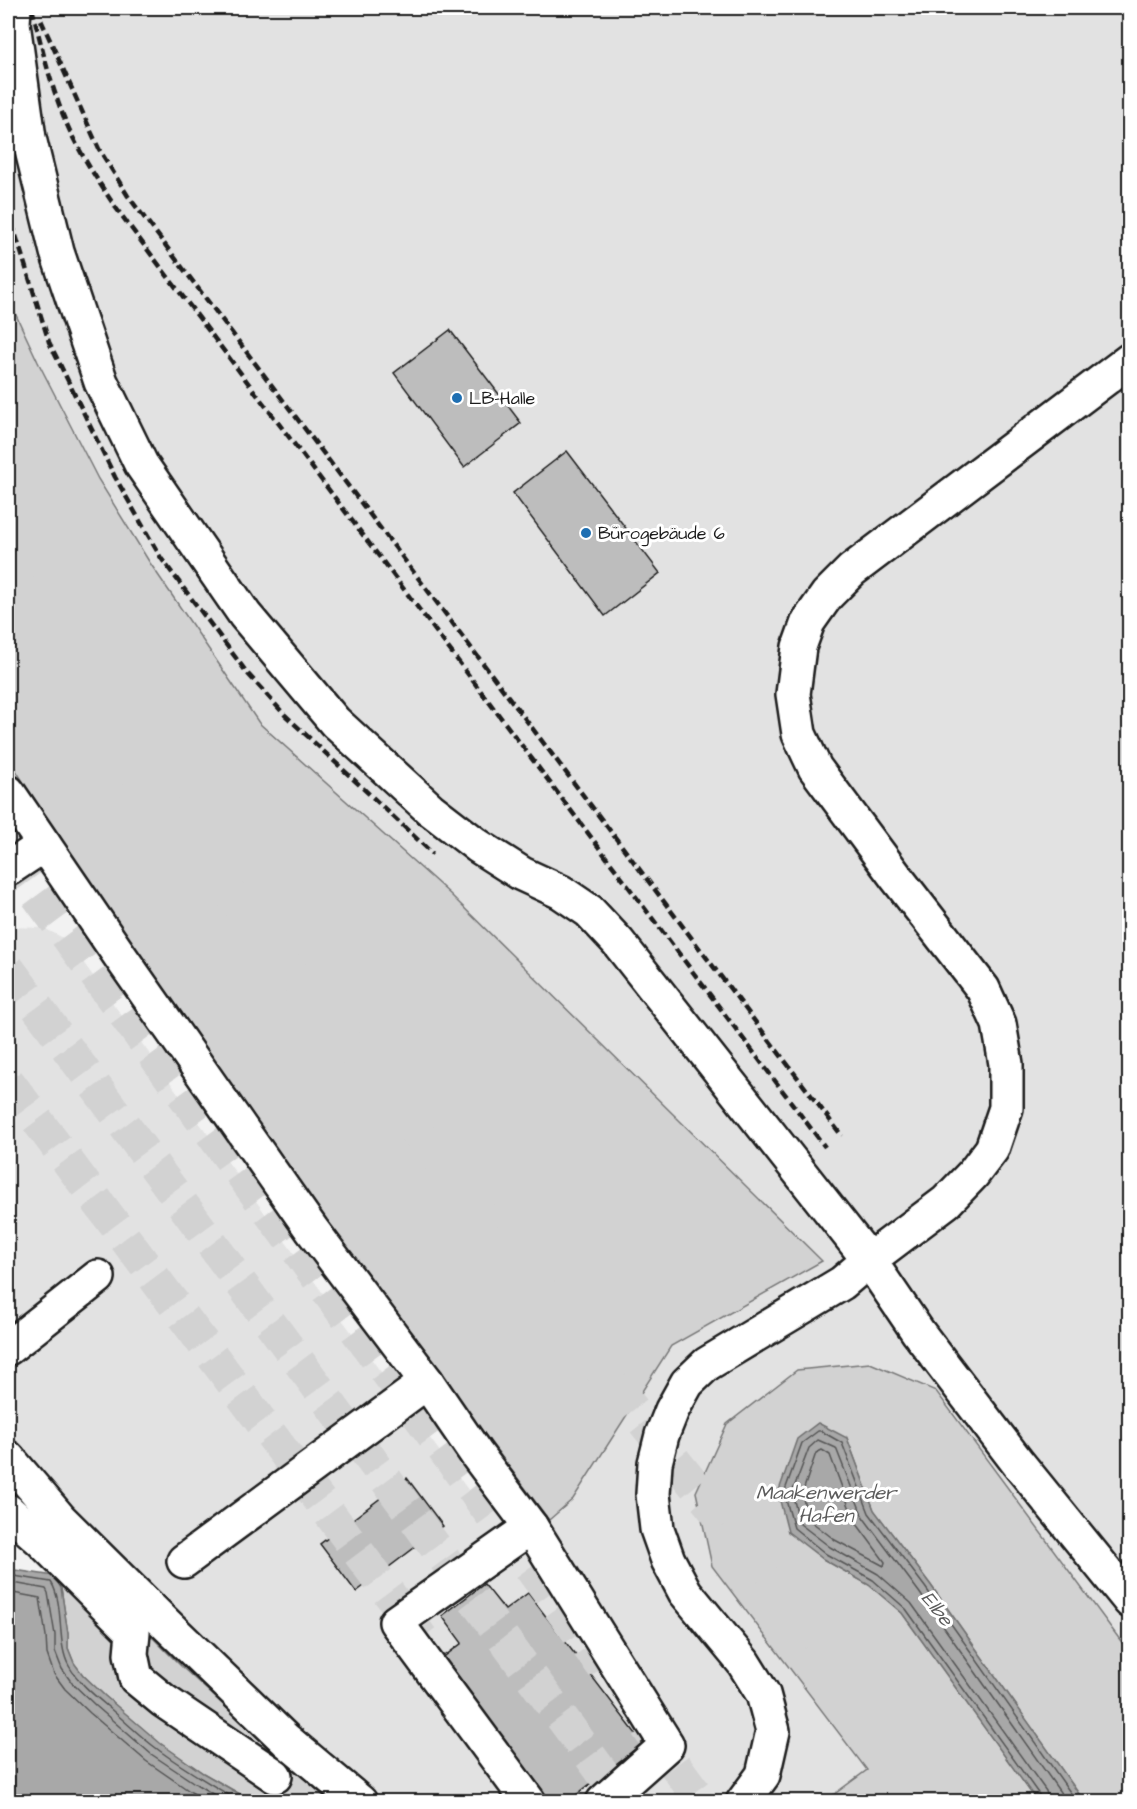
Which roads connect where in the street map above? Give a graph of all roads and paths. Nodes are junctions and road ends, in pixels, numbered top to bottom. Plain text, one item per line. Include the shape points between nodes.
1 (14, 8) edge
2 (1130, 360) edge
3 (8, 792) edge
4 (44, 845) junction
5 (8, 868) edge
6 (869, 1260) junction
7 (98, 1277) dead end
8 (8, 1348) edge
9 (427, 1382) junction
10 (8, 1458) edge
11 (8, 1511) edge
12 (531, 1527) junction
13 (184, 1561) dead end
14 (1130, 1601) edge
15 (275, 1776) dead end
16 (360, 1802) edge
17 (529, 1802) edge
18 (603, 1802) edge
19 (743, 1802) edge

1 - 6 lane via 28,138 57,252 101,382 141,464 245,615 335,722 430,809 478,846 589,911 618,942
2 - 6 lane via 852,570 808,622 799,647 793,694 799,734 815,768 983,988 999,1024 1006,1064 1006,1108 992,1149 945,1202
3 - 4 lane
4 - 5 lane
4 - 9 lane via 312,1230
6 - 14 lane via 918,1332 1018,1463
6 - 19 lane via 842,1283 707,1364 687,1383 669,1418 655,1463 657,1529 668,1560 685,1592 743,1662 763,1694 773,1731 763,1775
7 - 8 lane
9 - 12 lane
9 - 13 lane
10 - 16 lane via 60,1520 174,1632 286,1740
11 - 15 lane via 133,1632 131,1654 136,1678
12 - 17 lane via 396,1622
12 - 18 lane via 667,1745

